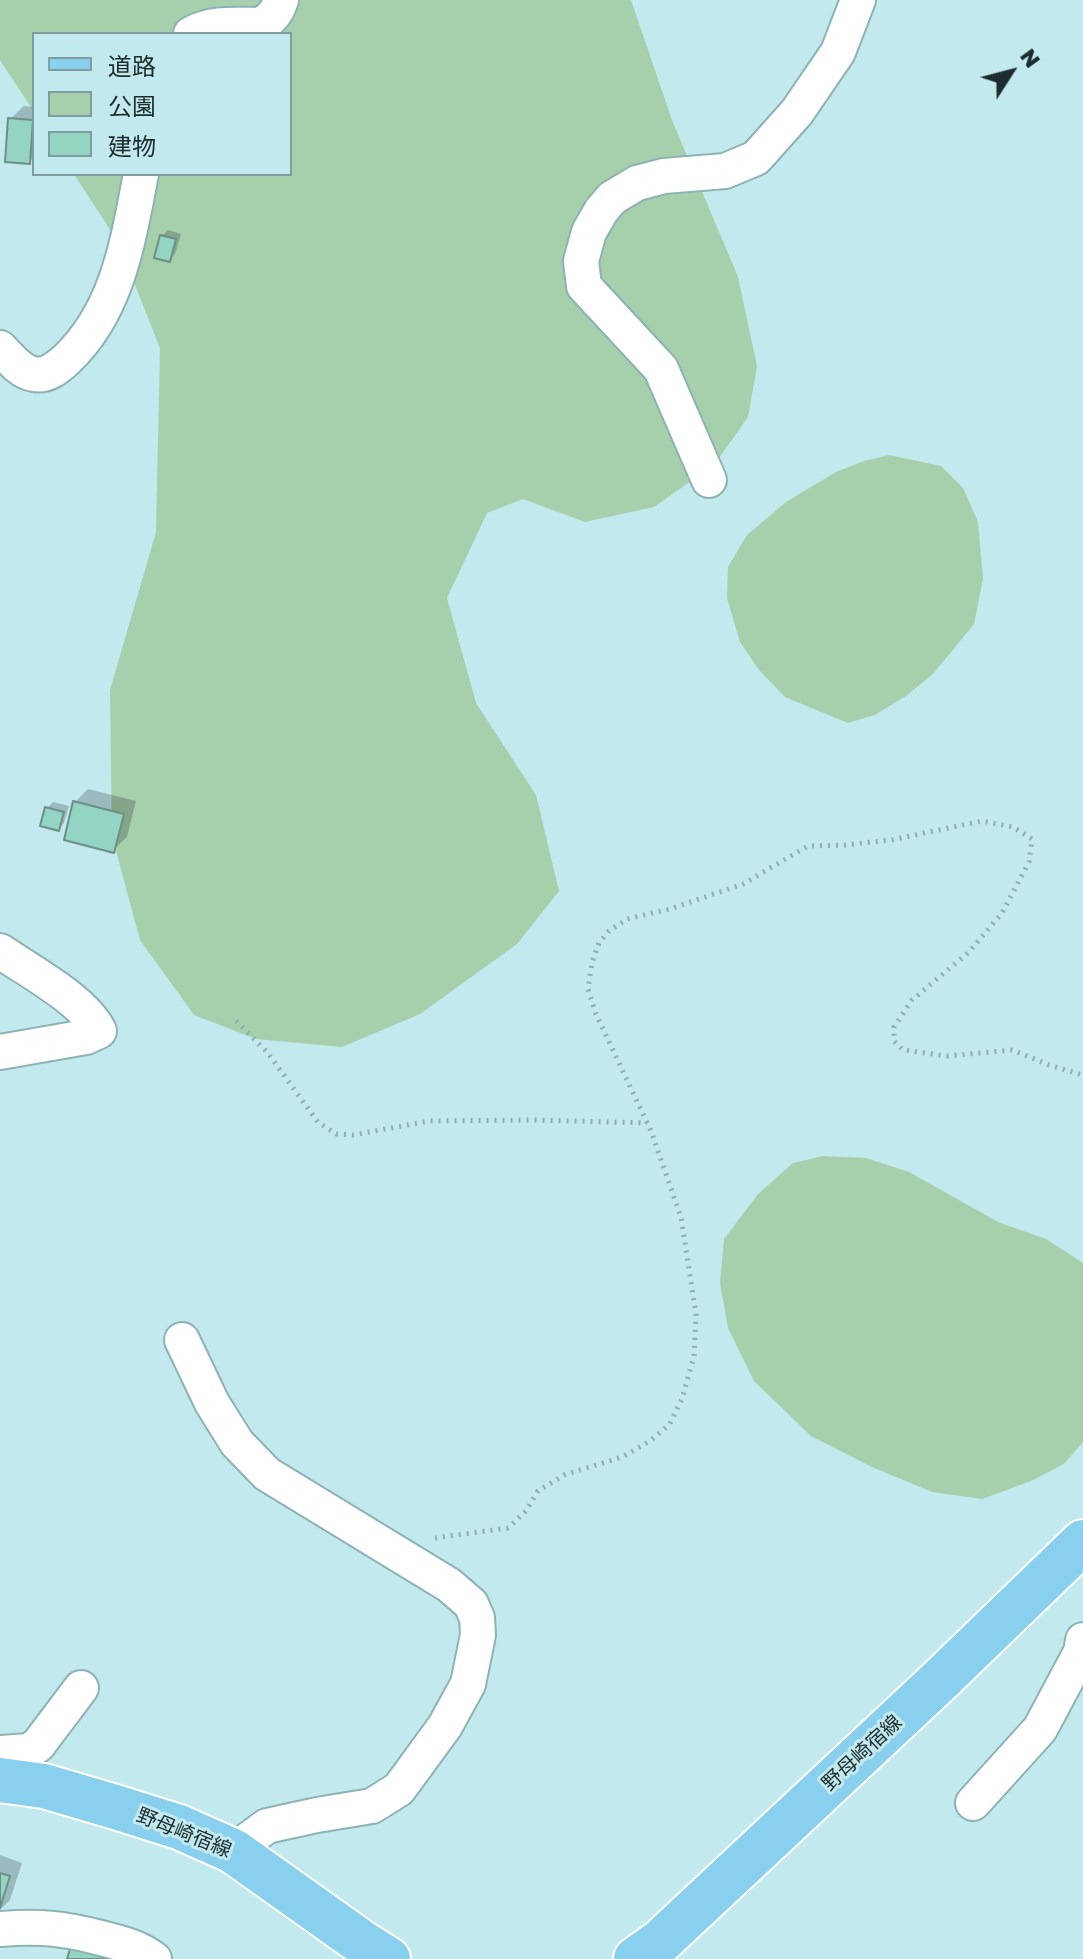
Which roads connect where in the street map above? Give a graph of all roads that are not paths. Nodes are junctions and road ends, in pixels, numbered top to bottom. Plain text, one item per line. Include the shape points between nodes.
1 (281, 0) edge
2 (858, 0) edge
3 (194, 32) edge
4 (141, 176) edge
5 (0, 348) edge
6 (709, 480) dead end
7 (0, 951) edge
8 (0, 1052) edge
9 (182, 1340) dead end
10 (1083, 1542) edge
11 (1083, 1640) edge
12 (81, 1688) dead end
13 (0, 1753) edge
14 (0, 1780) edge
15 (973, 1803) dead end
16 (233, 1851) junction
17 (0, 1929) edge
18 (154, 1959) edge
19 (386, 1959) edge
20 (636, 1959) edge

1 - 3 street via 277,11 260,25 213,25
2 - 6 street via 838,52 797,112 756,158 725,171 637,183 612,198 589,232 581,261 584,286 661,369
4 - 5 street via 122,265 106,308 74,352 56,369 36,375
7 - 8 street via 79,1005 99,1031
9 - 16 street via 237,1443 267,1474 449,1585 471,1604 477,1618 468,1684 399,1789 372,1806 267,1826
10 - 20 main road, 野母崎宿線
11 - 15 street via 1040,1729
12 - 13 street via 38,1745 29,1751
14 - 16 main road, 野母崎宿線 via 44,1786 112,1806
16 - 19 main road, 野母崎宿線
17 - 18 street via 52,1927 134,1947

